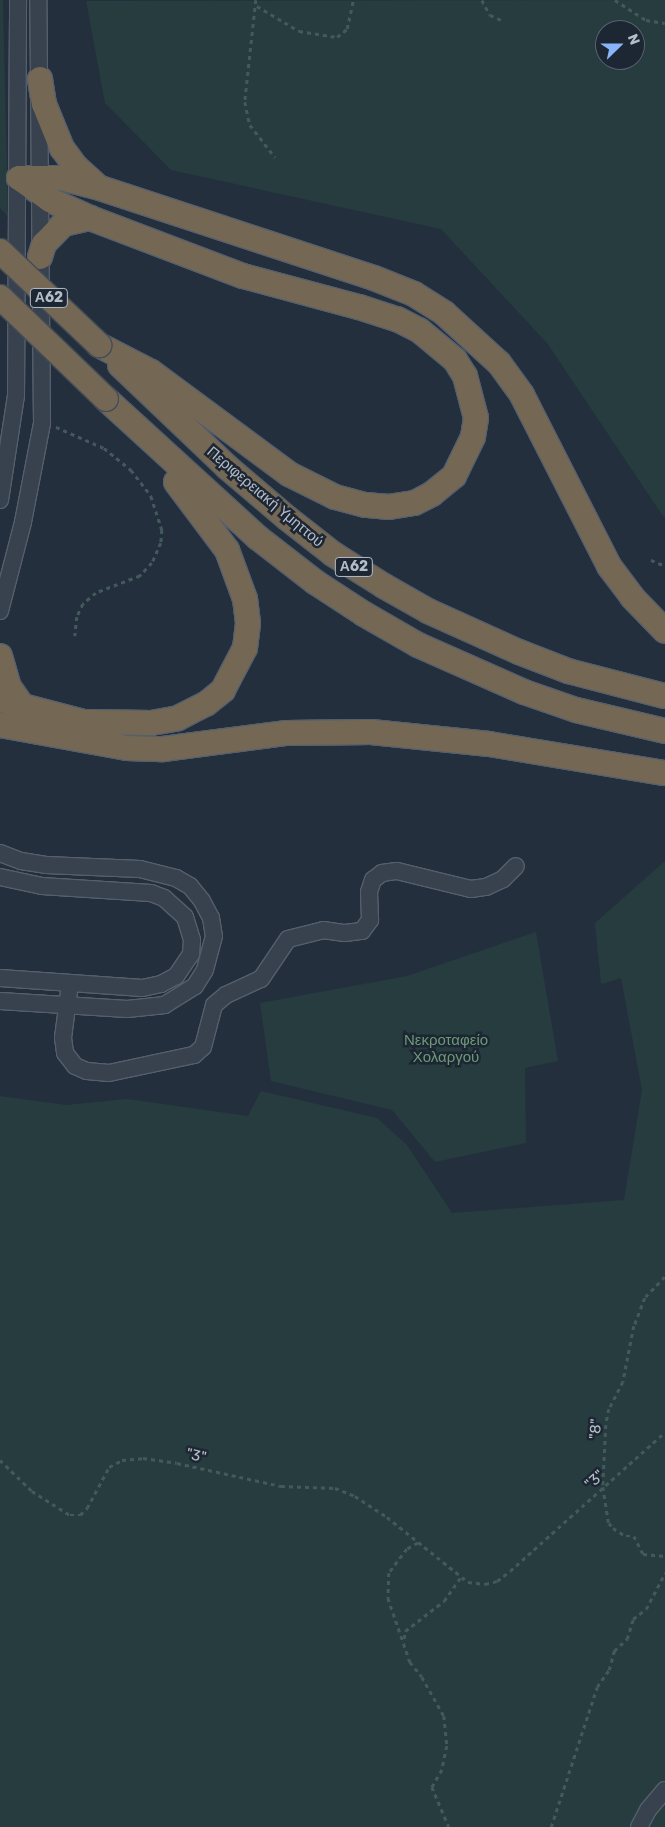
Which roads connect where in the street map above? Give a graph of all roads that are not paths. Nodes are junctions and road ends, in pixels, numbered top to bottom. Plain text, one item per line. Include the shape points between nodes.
1 (18, 0) edge
2 (38, 0) edge
3 (40, 79) junction
4 (33, 183) junction
5 (100, 188) junction
6 (90, 218) junction
7 (0, 251) edge
8 (40, 257) junction
9 (0, 297) edge
10 (98, 345) junction
11 (106, 399) junction
12 (0, 500) edge
13 (0, 611) edge
14 (665, 631) edge
15 (0, 656) edge
16 (665, 696) edge
17 (10, 702) edge
18 (3, 729) edge
19 (665, 730) edge
20 (665, 773) edge
21 (0, 853) edge
22 (516, 866) dead end
23 (0, 877) edge
24 (0, 978) edge
25 (70, 984) junction
26 (0, 1001) edge
27 (67, 1006) junction
28 (665, 1790) edge
29 (639, 1827) edge

1 - 4 street
2 - 3 street
3 - 4 street
3 - 5 highway via 44,104 62,148 76,167
4 - 5 highway via 74,180
4 - 6 highway
4 - 8 street
4 - 12 street via 16,396
5 - 14 highway via 374,278 414,294 444,313 499,363 522,395 609,566 632,597
6 - 8 highway via 76,219 58,228 44,244
6 - 10 highway via 243,276 359,307 398,319 419,330 455,360 465,376 474,404 474,436 454,476 432,494 414,504 365,505 288,474 151,372
7 - 10 highway, Περιφερειακή Υμηττού / Α62, bridge
8 - 13 street via 42,423 23,522
9 - 11 highway, Α62, bridge
10 - 16 highway, Περιφερειακή Υμηττού / Α62 via 227,467 333,554 384,586 428,611 536,658 618,686
11 - 17 highway via 140,444 191,499 227,550 245,598 248,623 245,648 223,690 206,704 178,718 117,724 84,722
11 - 19 highway, Α62 via 257,537 315,582 364,614 418,645 524,692 576,710
15 - 17 highway
18 - 20 highway via 127,748 163,749 287,733 371,732 489,744
21 - 27 street via 46,865 159,872 190,886 211,918 214,936 206,970 195,986 181,997 147,1009
22 - 27 street via 504,879 472,889 397,871 382,873 373,880 369,892 370,920 362,931 323,930 288,939 261,979 226,995 214,1005 203,1047 194,1055 109,1073 87,1071 75,1066 65,1053 63,1038
23 - 25 street via 42,886 151,893 175,906 191,928 191,954 176,976 161,984 118,988
24 - 25 street
25 - 27 street
26 - 27 street
28 - 29 street

